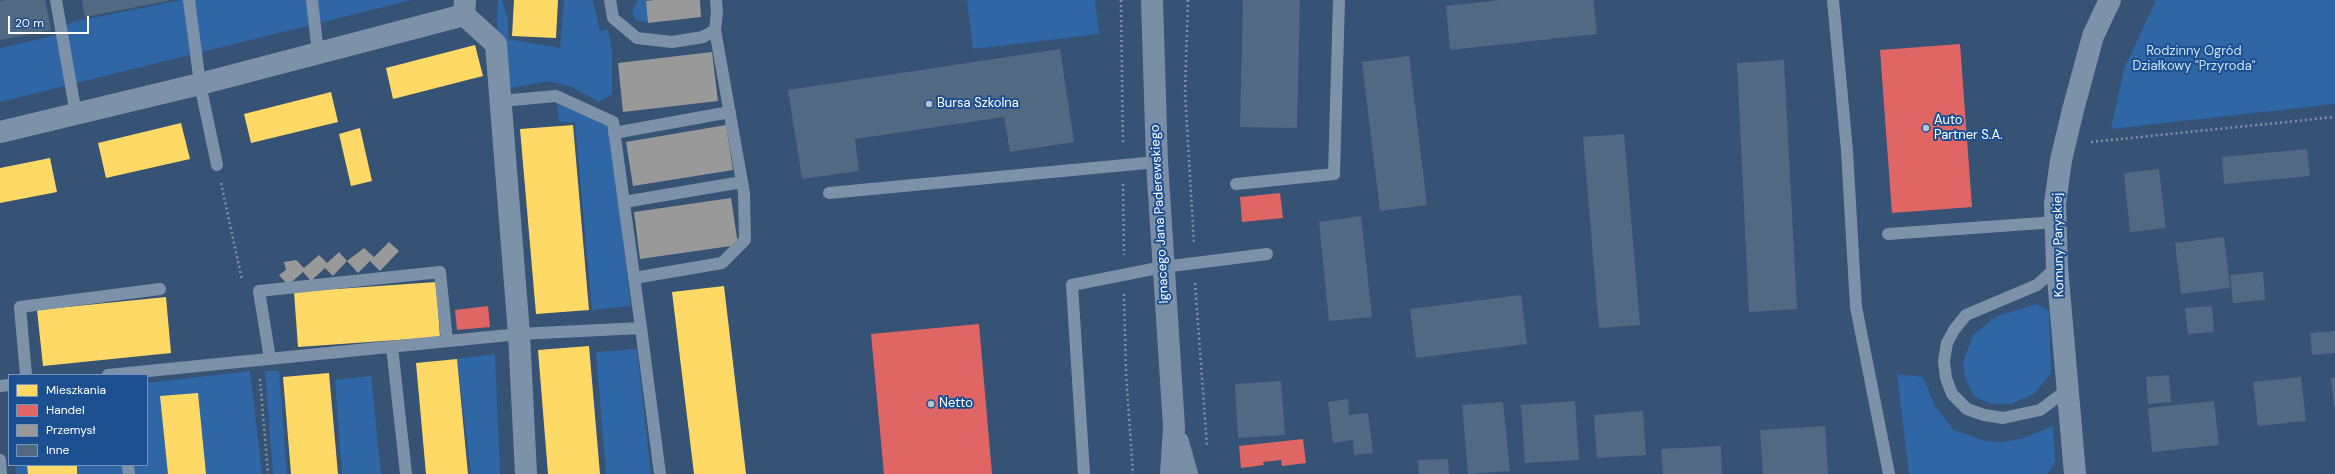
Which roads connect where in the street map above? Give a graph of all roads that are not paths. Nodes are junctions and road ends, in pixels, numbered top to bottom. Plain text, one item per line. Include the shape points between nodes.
1 (56, 0) edge
2 (190, 0) edge
3 (312, 0) edge
4 (610, 0) edge
5 (716, 0) edge
6 (1152, 0) edge
7 (1339, 0) edge
8 (1833, 0) edge
9 (2110, 0) edge
10 (465, 7) edge
11 (715, 30) junction
12 (318, 53) junction
13 (200, 84) junction
14 (501, 101) junction
15 (730, 112) junction
16 (76, 114) junction
17 (0, 132) edge
18 (614, 133) junction
19 (1156, 162) junction
20 (217, 165) dead end
21 (742, 182) junction
22 (1236, 184) dead end
23 (829, 193) dead end
24 (624, 202) junction
25 (2056, 222) junction
26 (1888, 234) dead end
27 (1267, 254) dead end
28 (1163, 267) junction
29 (2056, 267) junction
30 (634, 278) junction
31 (160, 289) dead end
32 (640, 328) junction
33 (519, 334) junction
34 (447, 341) junction
35 (392, 347) junction
36 (270, 359) junction
37 (26, 374) edge
38 (124, 374) edge
39 (2067, 390) junction
40 (1174, 427) junction
41 (0, 460) edge
42 (1, 474) edge
43 (406, 474) edge
44 (526, 474) edge
45 (660, 474) edge
46 (1084, 474) edge
47 (1171, 474) edge
48 (1187, 474) edge
49 (1889, 474) edge
50 (2075, 474) edge

1 - 16 lane
2 - 13 lane
3 - 12 lane
4 - 11 lane via 613,18 637,38 672,42 703,37
5 - 11 lane
6 - 19 street, Ignacego Jana Paderewskiego
7 - 22 lane via 1334,174
8 - 49 lane via 1847,151 1856,307
9 - 25 street, Komuny Paryskiej via 2093,36 2064,144 2055,204
10 - 12 street
10 - 14 street via 496,44
11 - 15 lane
12 - 13 street
13 - 16 street
13 - 20 lane
14 - 18 lane via 556,96 613,122
14 - 33 street
15 - 18 lane
15 - 21 lane
16 - 17 street
18 - 24 lane
19 - 23 lane
19 - 28 street, Ignacego Jana Paderewskiego
21 - 24 lane
21 - 30 lane via 745,240 722,263
24 - 30 lane
25 - 26 lane
25 - 29 street, Komuny Paryskiej
27 - 28 lane
28 - 40 street, Ignacego Jana Paderewskiego
28 - 46 lane via 1072,285
29 - 39 street, Komuny Paryskiej
29 - 39 lane via 2037,285 1966,315 1947,343 1944,360 1946,378 1952,394 1967,409 1984,415 2003,418 2040,410
30 - 32 lane
31 - 37 lane via 20,307
32 - 33 lane
32 - 45 lane
33 - 34 lane
33 - 44 street
34 - 35 lane
34 - 36 lane via 440,272 259,291
35 - 36 lane
35 - 43 lane
36 - 38 lane
39 - 50 street, Komuny Paryskiej
40 - 47 street
40 - 48 street
41 - 42 lane

